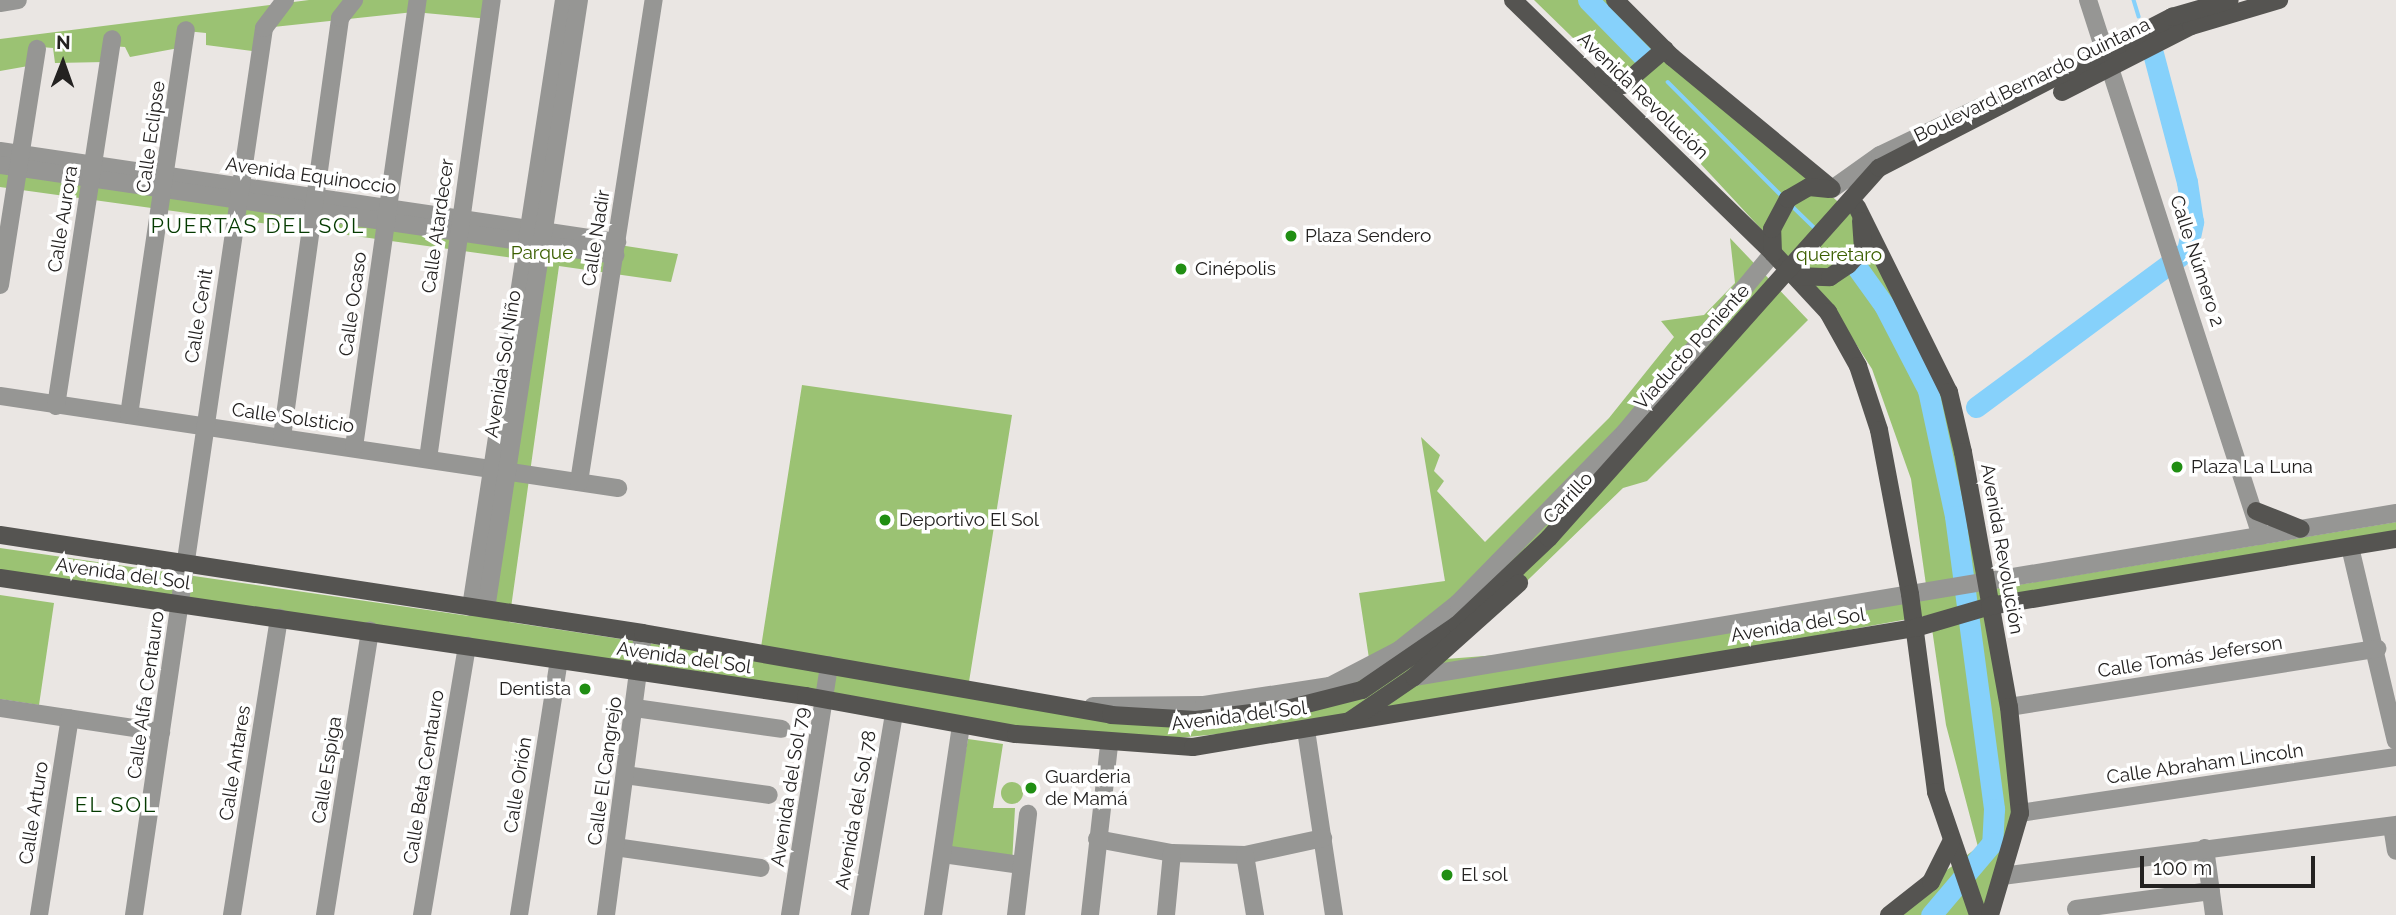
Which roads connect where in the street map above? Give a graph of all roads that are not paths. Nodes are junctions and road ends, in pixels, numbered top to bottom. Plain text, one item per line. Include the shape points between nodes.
1 (19, 0) edge
2 (285, 0) edge
3 (354, 0) edge
4 (418, 0) edge
5 (492, 0) edge
6 (564, 0) edge
7 (579, 0) edge
8 (654, 0) edge
9 (1513, 0) edge
10 (1615, 0) edge
11 (2088, 0) edge
12 (2212, 0) edge
13 (2230, 0) edge
14 (2279, 0) edge
15 (0, 3) edge
16 (186, 30) dead end
17 (112, 39) dead end
18 (1555, 39) junction
19 (2109, 46) junction
20 (37, 49) dead end
21 (1662, 52) junction
22 (2111, 66) junction
23 (0, 151) edge
24 (20, 161) junction
25 (0, 165) edge
26 (92, 172) junction
27 (167, 183) junction
28 (1832, 189) junction
29 (239, 194) junction
30 (312, 205) junction
31 (1857, 207) junction
32 (387, 215) junction
33 (459, 225) junction
34 (537, 237) junction
35 (616, 248) junction
36 (1773, 253) junction
37 (1795, 276) junction
38 (0, 285) edge
39 (0, 396) edge
40 (56, 406) junction
41 (130, 415) junction
42 (204, 426) junction
43 (282, 437) junction
44 (354, 447) junction
45 (428, 459) junction
46 (501, 470) junction
47 (579, 482) junction
48 (618, 488) dead end
49 (2256, 511) junction
50 (2396, 513) edge
51 (2301, 529) junction
52 (0, 535) edge
53 (2261, 537) junction
54 (2396, 539) edge
55 (2350, 547) junction
56 (184, 563) junction
57 (0, 578) edge
58 (1986, 583) junction
59 (1918, 593) junction
60 (180, 603) junction
61 (1990, 606) junction
62 (479, 608) junction
63 (279, 618) junction
64 (1915, 628) junction
65 (370, 631) junction
66 (643, 633) junction
67 (467, 646) junction
68 (2377, 649) junction
69 (558, 660) junction
70 (829, 665) junction
71 (639, 674) junction
72 (1414, 677) junction
73 (825, 700) junction
74 (1066, 705) junction
75 (2009, 707) junction
76 (0, 708) edge
77 (635, 708) junction
78 (894, 713) junction
79 (70, 718) junction
80 (1196, 720) joint
81 (1348, 722) junction
82 (961, 726) junction
83 (782, 729) dead end
84 (1306, 730) junction
85 (161, 732) junction
86 (2396, 741) edge
87 (1109, 745) junction
88 (2396, 757) edge
89 (625, 775) junction
90 (769, 795) dead end
91 (2020, 813) junction
92 (1028, 814) dead end
93 (2394, 825) edge
94 (1323, 838) junction
95 (1097, 839) junction
96 (1952, 845) junction
97 (615, 847) junction
98 (2205, 848) junction
99 (2396, 851) edge
100 (1172, 853) junction
101 (943, 854) junction
102 (1245, 855) junction
103 (1020, 865) junction
104 (760, 868) dead end
105 (2002, 876) junction
106 (2210, 891) junction
107 (1975, 907) edge
108 (2076, 909) dead end
109 (38, 915) edge
110 (134, 915) edge
111 (232, 915) edge
112 (324, 915) edge
113 (422, 915) edge
114 (519, 915) edge
115 (606, 915) edge
116 (790, 915) edge
117 (860, 915) edge
118 (933, 915) edge
119 (1016, 915) edge
120 (1090, 915) edge
121 (1166, 915) edge
122 (1255, 915) edge
123 (1334, 915) edge
124 (1889, 915) edge
125 (1990, 915) edge
126 (2214, 915) edge

1 - 15 street
2 - 29 street, Calle Cenit via 264,28
3 - 30 street via 340,18
4 - 32 street, Calle Ocaso
5 - 33 street, Calle Atardecer
6 - 34 street, Avenida Sol Niño
7 - 34 street, Avenida Sol Niño
8 - 35 street, Calle Nadir
9 - 18 main road, Avenida Revolución
10 - 21 main road
11 - 19 street, Calle Número 2
12 - 19 street, Boulevard Bernardo Quintana via 2162,17
13 - 80 main road, Viaducto Poniente via 2172,17 1879,168 1549,538 1457,625 1362,690 1258,713
14 - 22 main road, Boulevard Bernardo Quintana via 2190,26
16 - 27 street, Calle Eclipse
17 - 26 street, Calle Aurora
18 - 21 main road via 1571,43 1614,83 1639,77
18 - 36 main road, Avenida Revolución
19 - 22 street, Calle Número 2
19 - 28 street, Boulevard Bernardo Quintana via 1880,155
20 - 24 street
21 - 28 main road
22 - 31 main road, Boulevard Bernardo Quintana via 1889,173
22 - 49 street, Calle Número 2
23 - 24 street, Avenida Equinoccio
24 - 25 street, Avenida Equinoccio
24 - 26 street, Avenida Equinoccio
24 - 38 street
26 - 27 street, Avenida Equinoccio
26 - 40 street, Calle Aurora
27 - 29 street, Avenida Equinoccio
27 - 41 street, Calle Eclipse
28 - 31 main road
28 - 36 main road via 1809,187 1788,199 1772,229
29 - 30 street, Avenida Equinoccio
29 - 42 street, Calle Cenit
30 - 32 street, Avenida Equinoccio
30 - 43 street
31 - 37 main road via 1863,249 1830,277
31 - 58 main road, Avenida Revolución via 1949,392
32 - 33 street, Avenida Equinoccio
32 - 44 street, Calle Ocaso
33 - 34 street, Avenida Equinoccio
33 - 45 street, Calle Atardecer
34 - 35 street, Avenida Equinoccio
34 - 46 street, Avenida Sol Niño
35 - 47 street, Calle Nadir
36 - 37 main road
36 - 74 street, Avenida del Sol via 1625,432 1458,603 1363,674 1330,686 1216,704
37 - 59 main road via 1828,312 1872,401
37 - 72 main road, Carrillo via 1524,578
39 - 40 street, Calle Solsticio
40 - 41 street, Calle Solsticio
41 - 42 street, Calle Solsticio
42 - 43 street, Calle Solsticio
42 - 56 street, Calle Cenit
43 - 44 street, Calle Solsticio
44 - 45 street, Calle Solsticio
45 - 46 street, Calle Solsticio
46 - 47 street, Calle Solsticio
46 - 62 street, Avenida Sol Niño
47 - 48 street, Calle Solsticio
49 - 51 main road
49 - 53 street, Calle Número 2
50 - 51 street, Avenida del Sol
51 - 53 street, Avenida del Sol
52 - 56 main road, Avenida del Sol
53 - 58 street, Avenida del Sol
54 - 55 main road, Avenida del Sol
55 - 61 main road, Avenida del Sol
55 - 68 street
56 - 60 street, Calle Alfa Centauro
56 - 62 main road, Avenida del Sol
57 - 60 main road, Avenida del Sol
58 - 59 street, Avenida del Sol
58 - 61 main road, Avenida Revolución
59 - 64 main road
59 - 72 street, Avenida del Sol
60 - 63 main road, Avenida del Sol
60 - 85 street, Calle Alfa Centauro
61 - 64 main road, Avenida del Sol
61 - 75 main road, Avenida Revolución
62 - 66 main road, Avenida del Sol
63 - 65 main road, Avenida del Sol
63 - 111 street, Calle Antares
64 - 81 main road, Avenida del Sol
64 - 96 main road via 1932,772
65 - 67 main road, Avenida del Sol
65 - 112 street, Calle Espiga
66 - 70 main road, Avenida del Sol
66 - 71 street, Calle El Cangrejo
67 - 69 main road, Avenida del Sol
67 - 113 street, Calle Beta Centauro
68 - 75 street, Calle Tomás Jeferson
68 - 86 street
69 - 71 main road, Avenida del Sol
69 - 114 street, Calle Orión
70 - 73 street, Avenida del Sol 79
70 - 74 main road, Avenida del Sol
71 - 73 main road, Avenida del Sol
71 - 77 street, Calle El Cangrejo
72 - 81 main road, Carrillo
73 - 78 main road, Avenida del Sol
73 - 116 street, Avenida del Sol 79
74 - 80 main road, Avenida del Sol
75 - 91 main road, Avenida Revolución
76 - 79 street
77 - 83 street
77 - 89 street, Calle El Cangrejo
78 - 82 main road, Avenida del Sol
78 - 117 street, Avenida del Sol 78
79 - 85 street
79 - 109 street, Calle Arturo
81 - 84 main road, Avenida del Sol
82 - 87 main road, Avenida del Sol
82 - 101 street
84 - 87 main road, Avenida del Sol via 1193,747
84 - 94 street
85 - 110 street, Calle Alfa Centauro
87 - 95 street
88 - 91 street, Calle Abraham Lincoln
89 - 90 street
89 - 97 street, Calle El Cangrejo
91 - 105 main road, Avenida Revolución
92 - 103 street
93 - 98 street
93 - 99 street
94 - 102 street
94 - 123 street
95 - 100 street
95 - 120 street
96 - 107 main road
96 - 124 main road via 1931,882
97 - 104 street
97 - 115 street, Calle El Cangrejo
98 - 105 street
98 - 106 street
100 - 102 street
100 - 121 street
101 - 103 street
101 - 118 street
102 - 122 street
103 - 119 street
105 - 125 main road, Avenida Revolución
106 - 108 street
106 - 126 street

